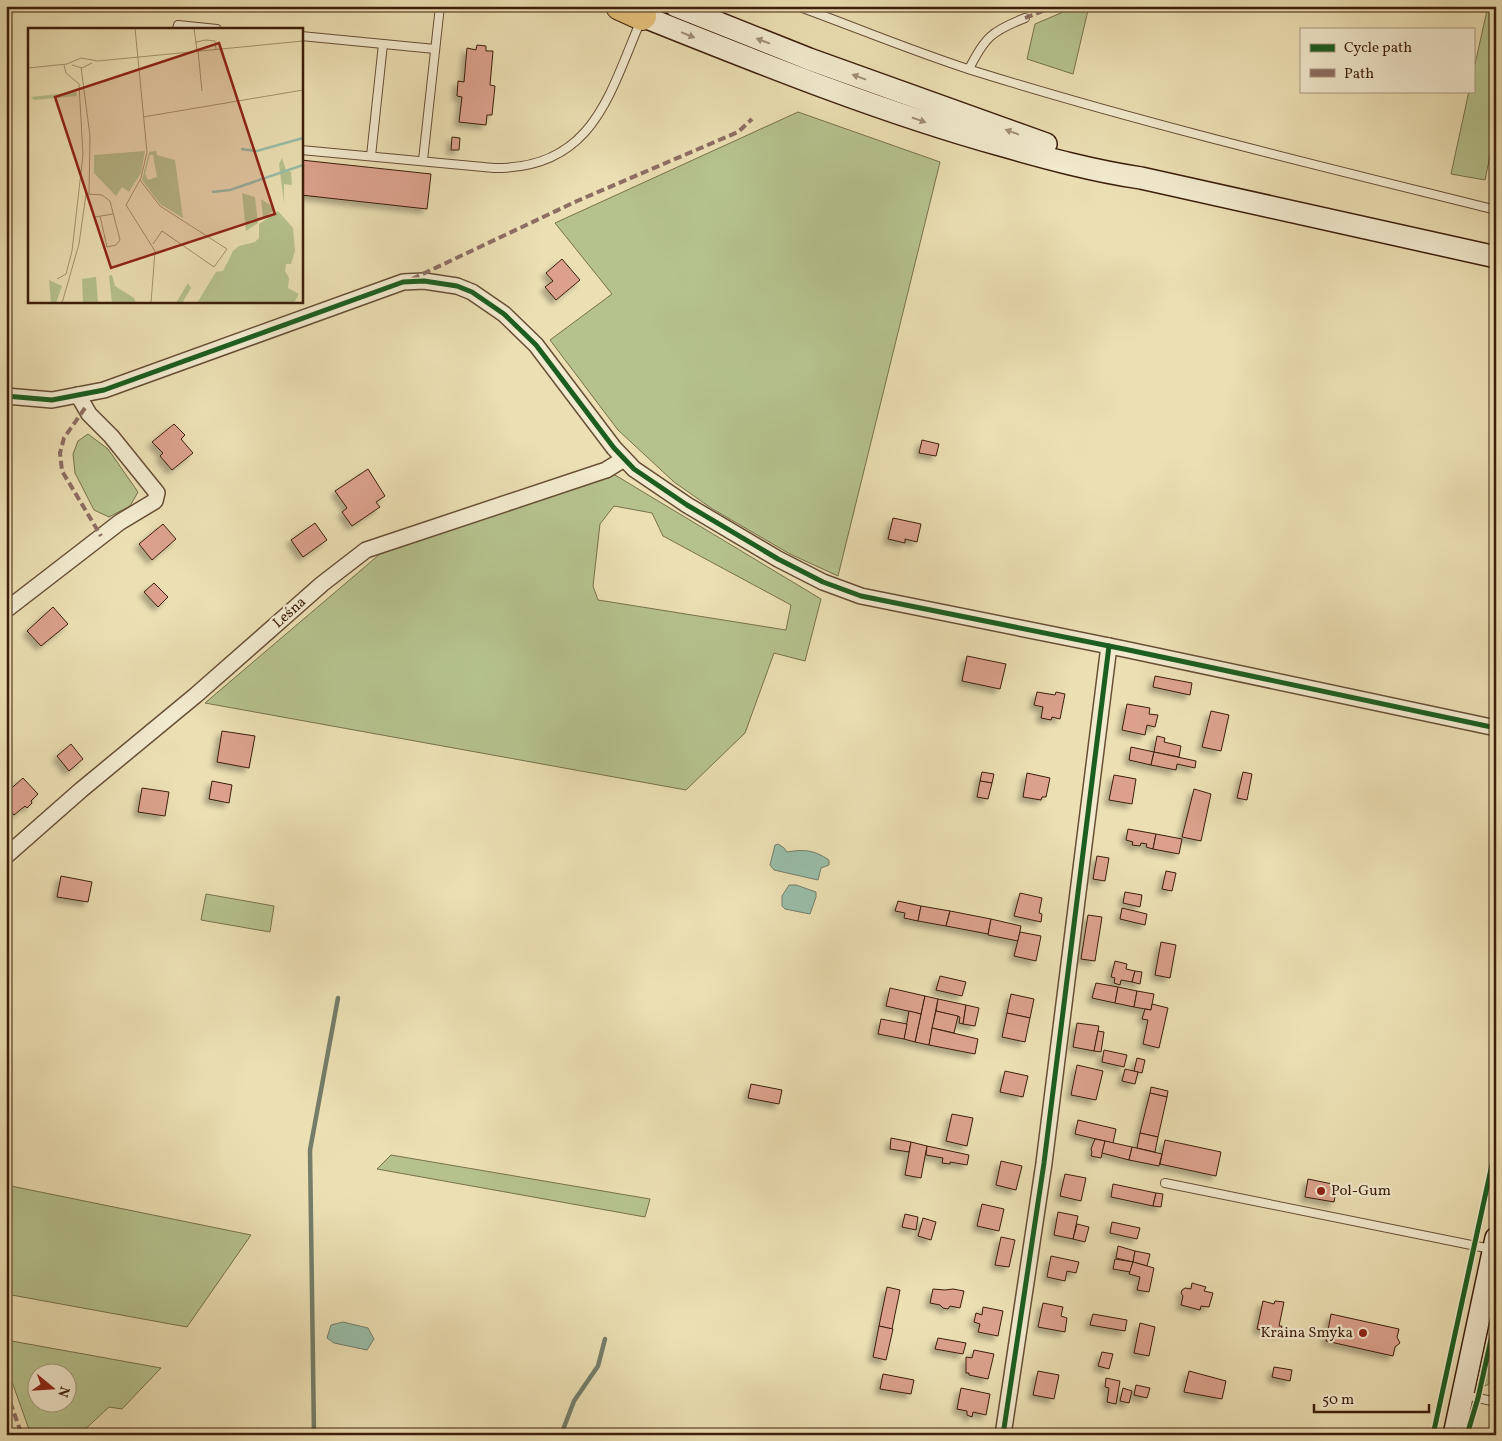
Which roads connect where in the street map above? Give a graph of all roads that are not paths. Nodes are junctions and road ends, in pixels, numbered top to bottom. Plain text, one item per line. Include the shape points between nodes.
1 (440, 6) edge
2 (676, 6) edge
3 (797, 6) edge
4 (636, 10) edge
5 (1025, 18) dead end
6 (177, 28) edge
7 (207, 28) edge
8 (302, 36) edge
9 (383, 44) junction
10 (436, 49) junction
11 (969, 69) junction
12 (302, 150) edge
13 (371, 156) junction
14 (423, 160) junction
15 (1140, 178) junction
16 (1496, 210) edge
17 (1496, 257) edge
18 (78, 395) junction
19 (6, 396) edge
20 (624, 459) junction
21 (6, 610) edge
22 (1109, 646) junction
23 (1496, 728) edge
24 (6, 856) edge
25 (1165, 1183) dead end
26 (1495, 1242) edge
27 (1463, 1395) junction
28 (1496, 1402) edge
29 (1002, 1435) edge
30 (1454, 1435) edge

1 - 10 lane
15 -> 2 main road via 827,65
3 - 11 lane
4 - 14 lane via 606,102 588,130 569,146 533,165 515,168
4 -> 15 main road via 766,66 951,131 1102,172
5 - 11 lane via 1002,27 990,36 979,47
6 - 7 lane via 178,25
8 - 9 lane
9 - 10 lane
9 - 13 lane
10 - 14 lane
11 - 16 lane via 1211,139
12 - 13 lane
13 - 14 lane
15 - 17 main road
18 - 19 street via 52,400
18 - 20 street via 104,390 403,282 442,283 472,292 504,314 536,345
18 - 21 street via 89,414 111,436 157,494 155,501 108,532
20 - 22 street via 687,505 822,582 861,596
20 - 24 street, Leśna via 606,470 366,550 322,584
22 - 23 street
22 - 29 street via 1044,1163
25 - 26 lane
26 - 27 main road
27 - 28 lane
27 - 30 main road

